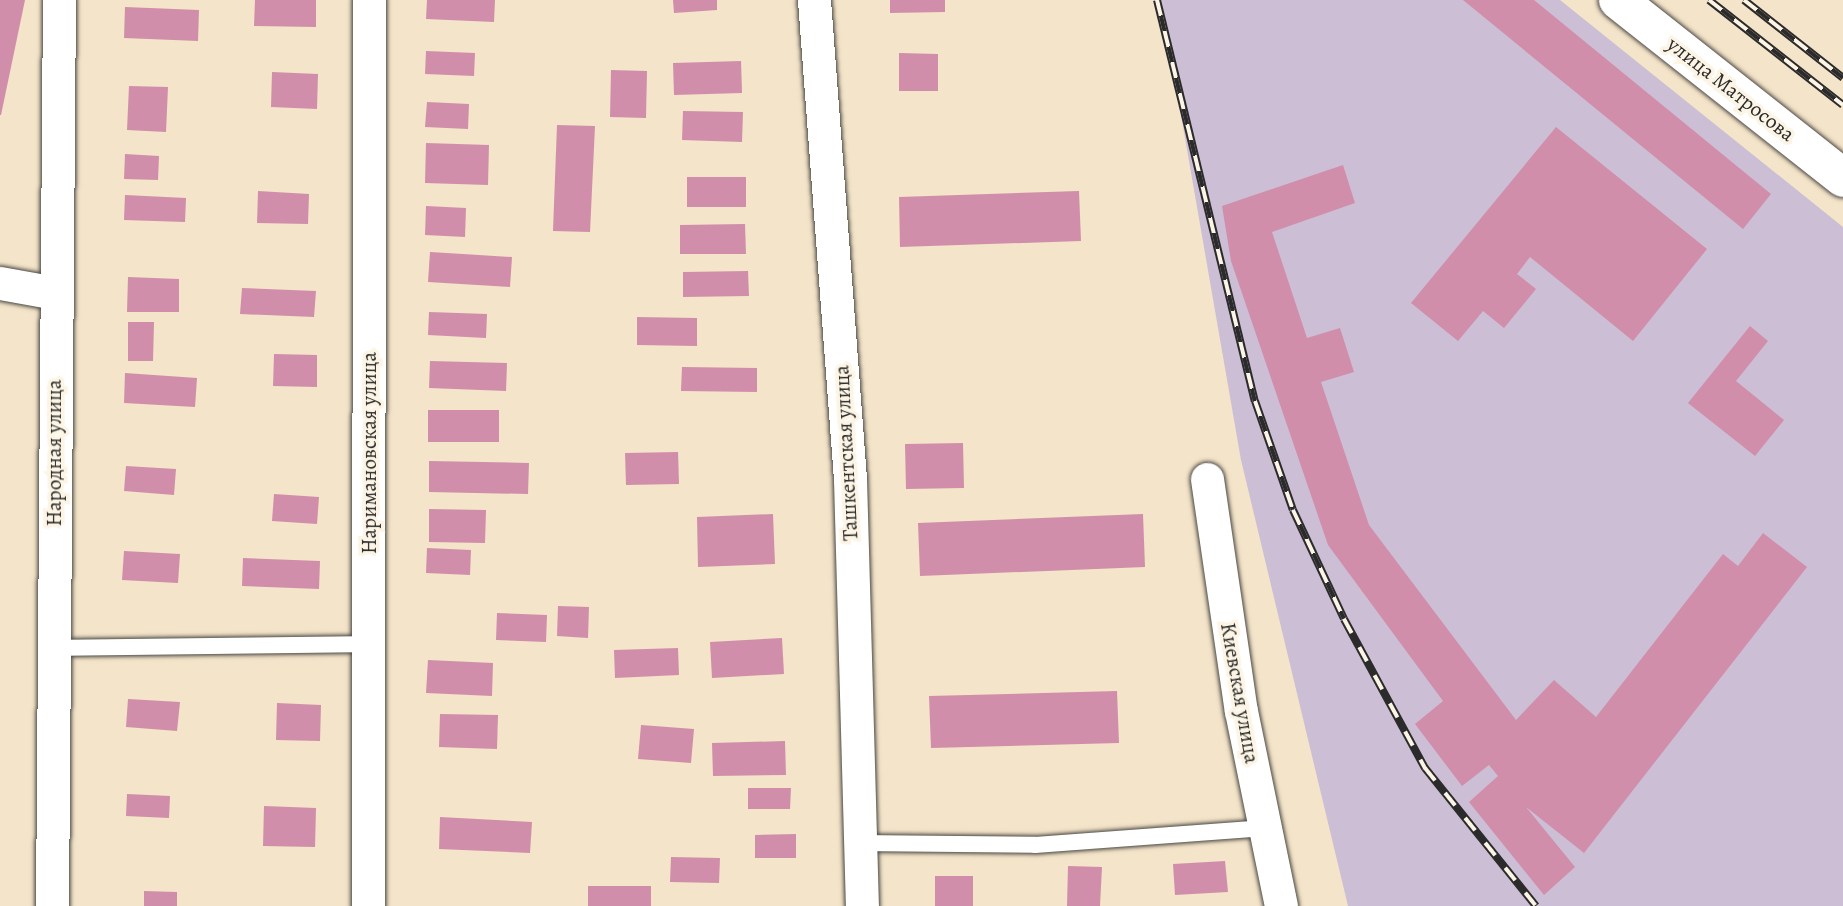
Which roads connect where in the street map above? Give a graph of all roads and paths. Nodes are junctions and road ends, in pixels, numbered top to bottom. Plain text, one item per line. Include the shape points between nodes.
1 (59, 0) edge
2 (369, 0) edge
3 (814, 0) edge
4 (1618, 0) edge
5 (1843, 178) edge
6 (0, 283) edge
7 (56, 293) junction
8 (1207, 479) dead end
9 (369, 644) junction
10 (53, 648) junction
11 (1265, 828) junction
12 (858, 843) junction
13 (52, 906) edge
14 (368, 906) edge
15 (862, 906) edge
16 (1281, 906) edge

1 - 7 street, Народная улица
2 - 9 street, Наримановская улица
3 - 12 street, Ташкентская улица via 850,479
4 - 5 street, улица Матросова
6 - 7 street
7 - 10 street, Народная улица
8 - 11 street, Киевская улица via 1241,711
9 - 10 lane
9 - 14 street, Наримановская улица
10 - 13 street, Народная улица
11 - 12 lane via 1035,845
11 - 16 street, Киевская улица
12 - 15 street, Ташкентская улица

